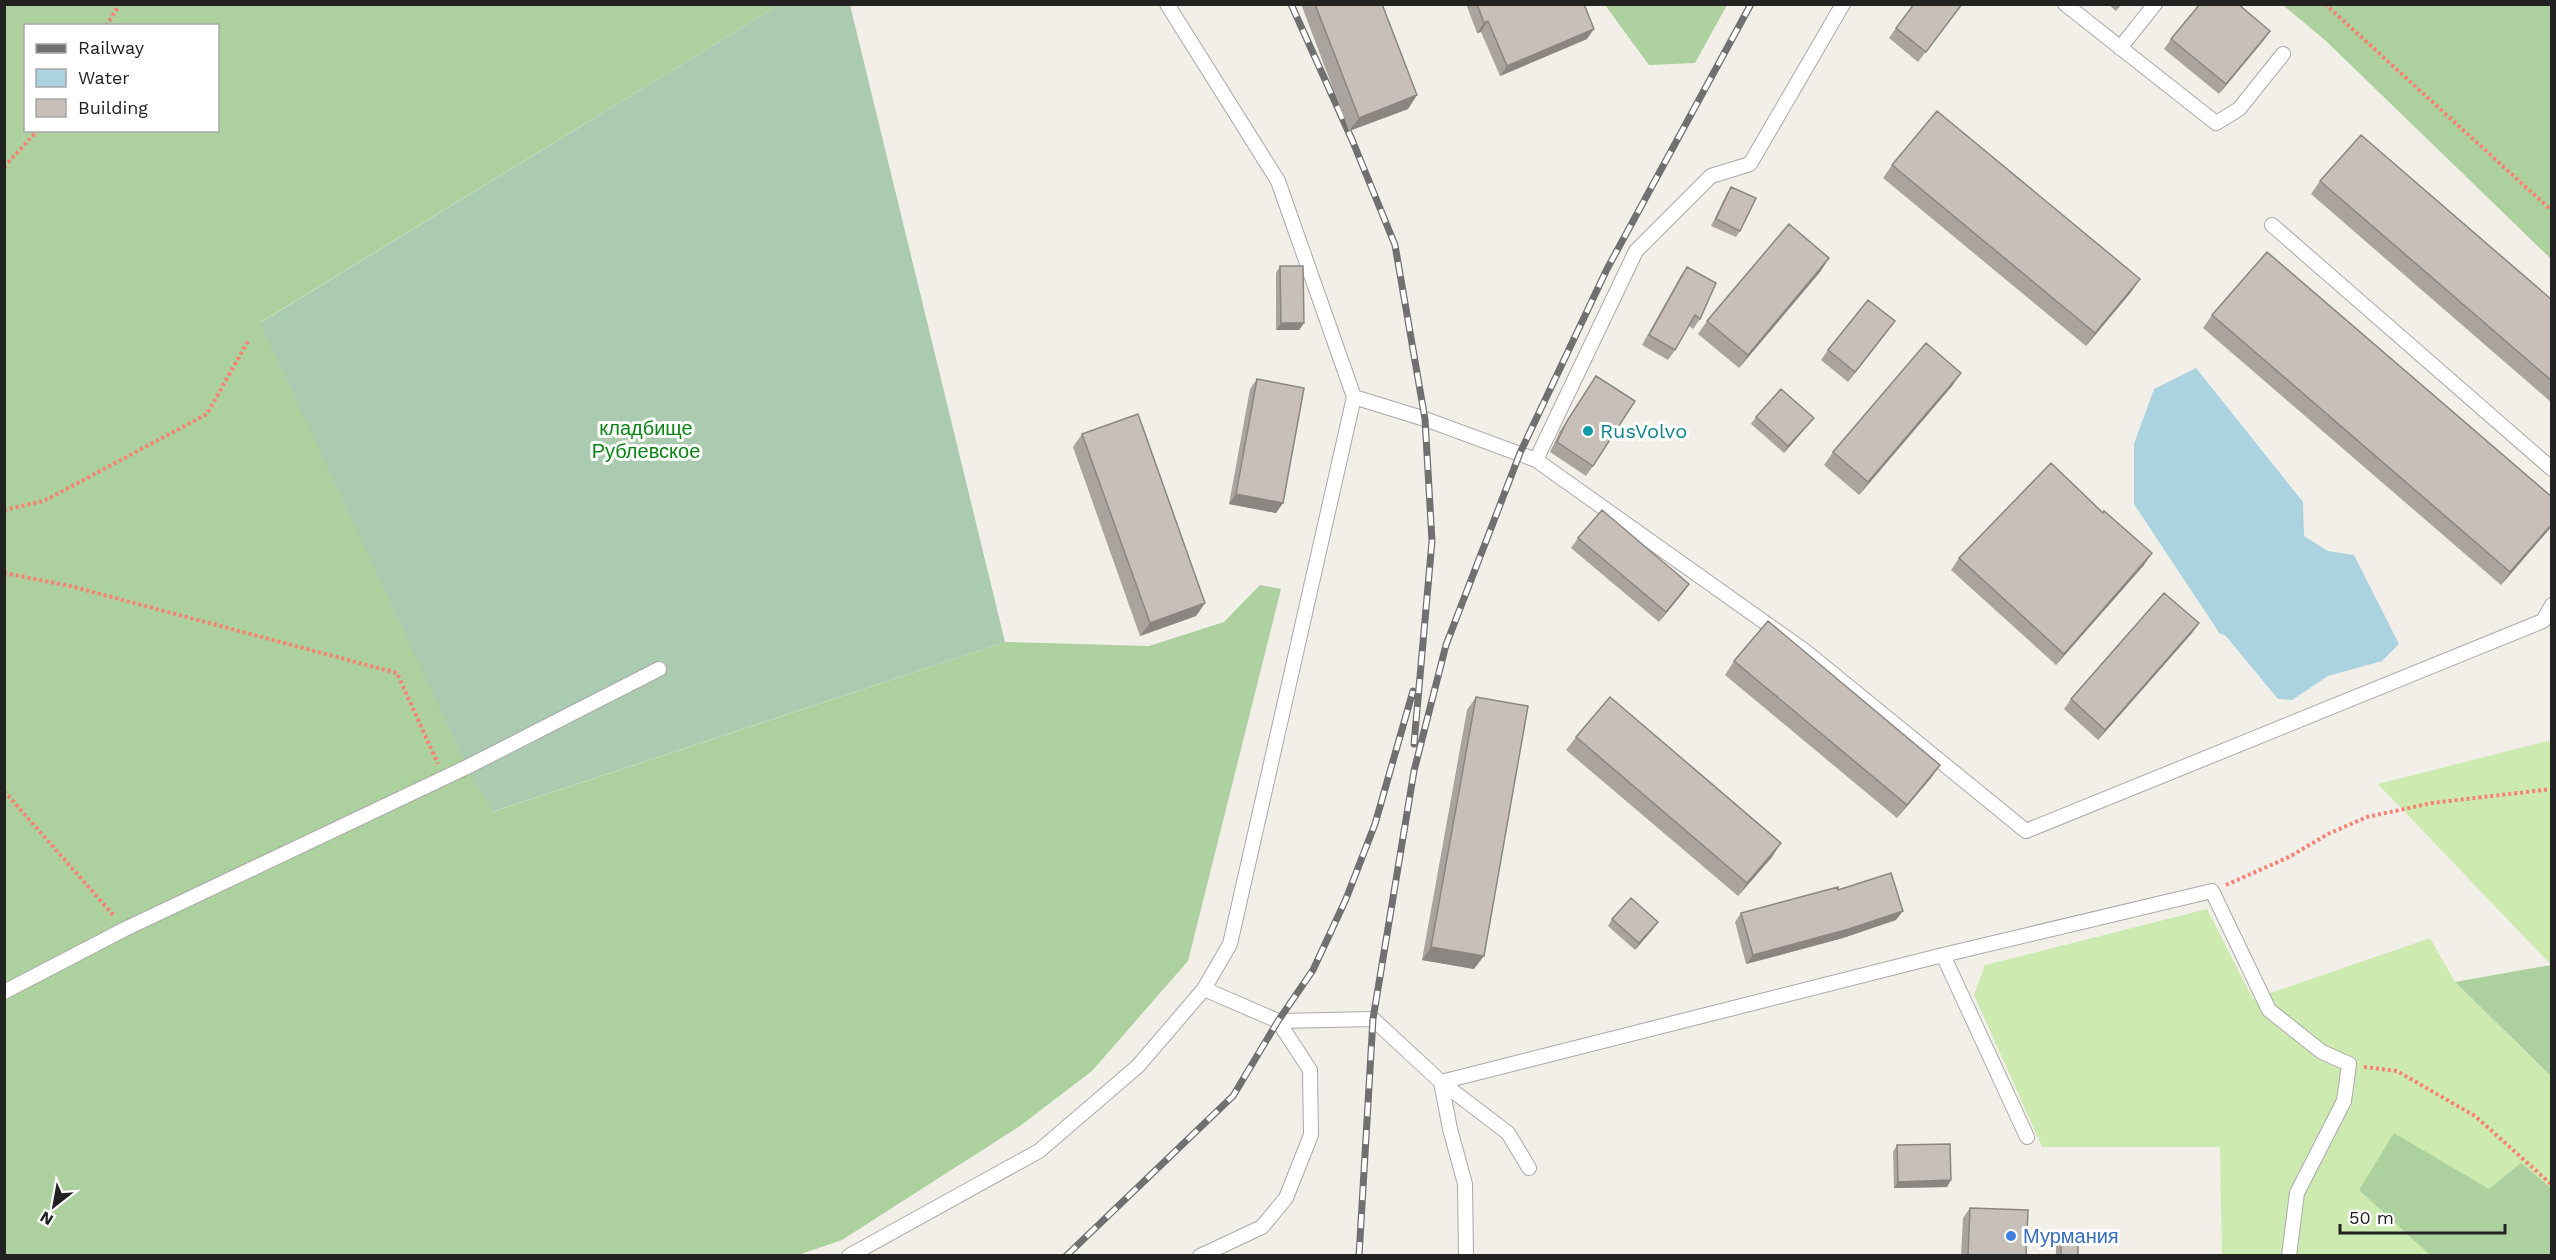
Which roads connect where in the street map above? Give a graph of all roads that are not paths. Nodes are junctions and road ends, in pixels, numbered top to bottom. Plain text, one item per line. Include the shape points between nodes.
1 (1167, 4) edge
2 (1844, 4) edge
3 (2065, 4) edge
4 (2155, 4) edge
5 (2120, 48) junction
6 (2283, 54) dead end
7 (2272, 225) dead end
8 (1354, 397) junction
9 (1536, 460) junction
10 (2552, 469) edge
11 (2552, 605) edge
12 (659, 669) dead end
13 (1943, 955) junction
14 (1204, 989) junction
15 (4, 992) edge
16 (1278, 1021) junction
17 (1441, 1082) junction
18 (2027, 1137) dead end
19 (1529, 1168) dead end
20 (849, 1256) edge
21 (1200, 1256) edge
22 (1466, 1256) edge
23 (2289, 1256) edge

1 - 8 lane via 1278,181
2 - 9 lane via 1750,164 1711,176 1636,251
3 - 5 lane
4 - 5 lane
5 - 6 lane via 2216,123 2239,109
7 - 10 lane
8 - 9 lane
8 - 14 lane via 1230,944
9 - 11 lane via 1805,651 2026,831 2543,621
12 - 15 lane
13 - 17 lane
13 - 18 lane
13 - 23 lane via 2212,891 2268,1010 2322,1052 2349,1064 2344,1101 2296,1193
14 - 16 lane
14 - 20 lane via 1138,1066 1039,1151
16 - 17 lane via 1373,1019
16 - 21 lane via 1310,1070 1311,1135 1286,1198 1262,1227
17 - 19 lane via 1508,1133
17 - 22 lane via 1466,1184

